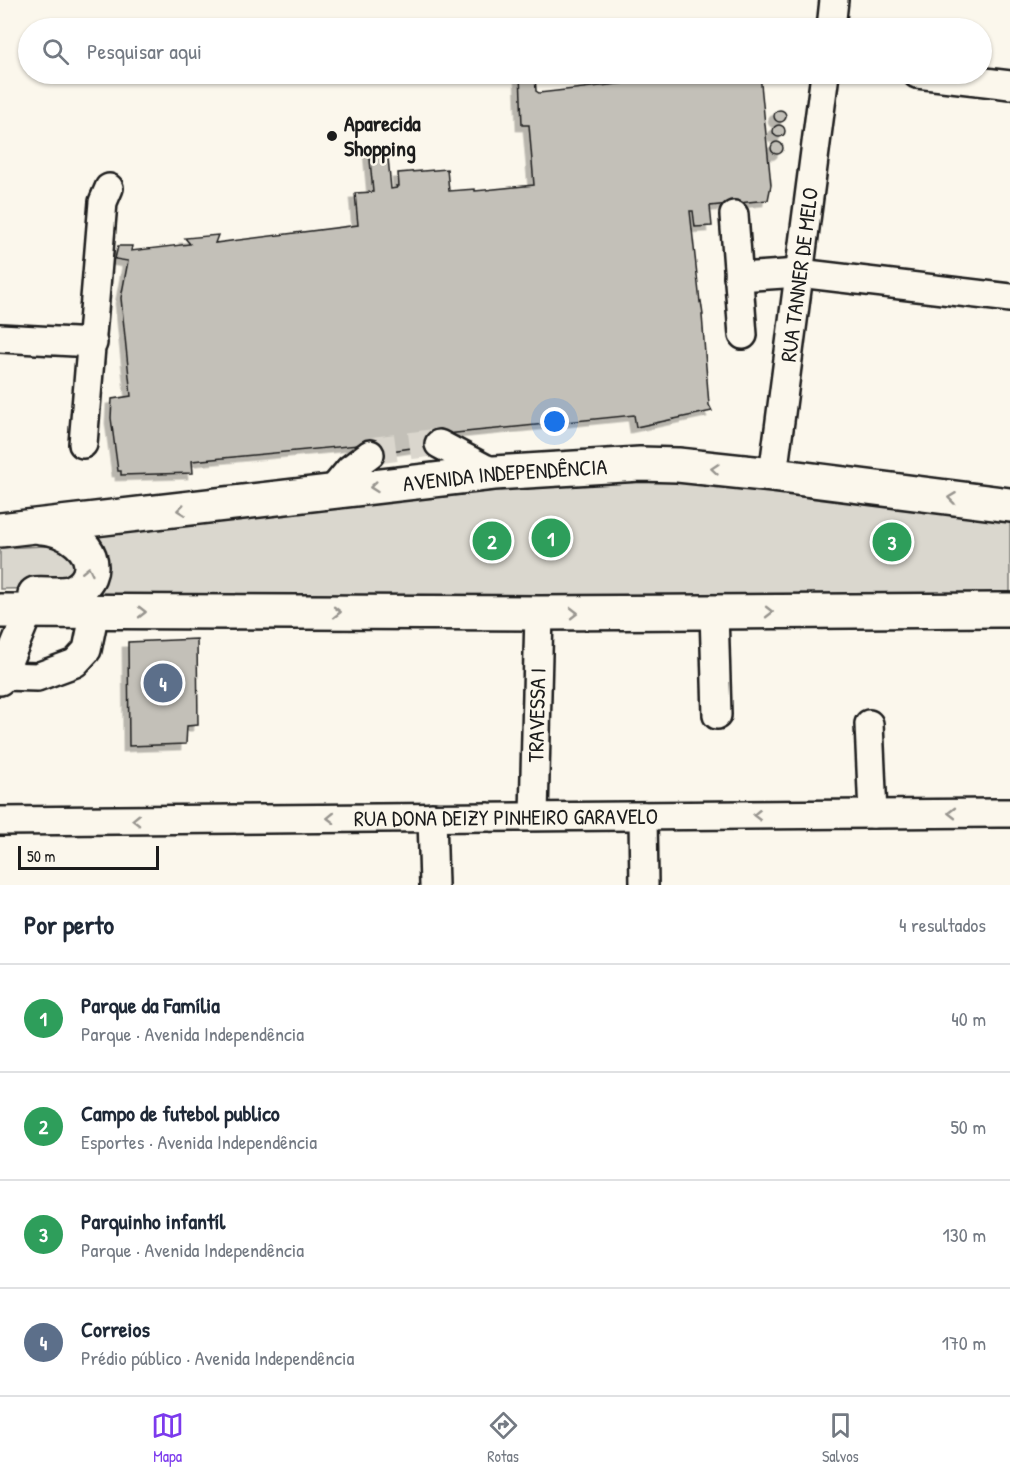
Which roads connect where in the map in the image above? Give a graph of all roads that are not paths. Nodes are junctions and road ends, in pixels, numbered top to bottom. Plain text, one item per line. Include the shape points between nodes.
1 (834, 0) edge
2 (832, 18) edge
3 (992, 83) edge
4 (824, 84) edge
5 (1010, 85) edge
6 (109, 188) dead end
7 (734, 216) dead end
8 (799, 273) junction
9 (738, 277) junction
10 (1010, 298) edge
11 (743, 334) dead end
12 (0, 338) edge
13 (93, 343) junction
14 (83, 444) dead end
15 (439, 444) tunnel mouth
16 (370, 453) tunnel mouth
17 (494, 473) junction
18 (773, 475) junction
19 (331, 492) junction
20 (1010, 505) edge
21 (33, 527) junction
22 (0, 530) edge
23 (0, 594) edge
24 (1010, 610) edge
25 (14, 611) edge
26 (95, 611) junction
27 (714, 612) junction
28 (539, 613) junction
29 (1, 678) edge
30 (717, 715) dead end
31 (869, 724) dead end
32 (1010, 813) edge
33 (873, 814) junction
34 (534, 815) junction
35 (643, 816) junction
36 (432, 817) junction
37 (0, 821) edge
38 (434, 885) edge
39 (644, 885) edge

1 - 2 street
3 - 5 street
4 - 8 street, RUA TANNER DE MELO
6 - 13 street via 103,202
7 - 9 street
8 - 9 street
8 - 10 street
8 - 18 street, RUA TANNER DE MELO
9 - 11 street
12 - 13 street
13 - 14 street
15 - 17 street
16 - 19 street
18 -> 17 main road, AVENIDA INDEPENDÊNCIA via 640,464
17 -> 19 main road, AVENIDA INDEPENDÊNCIA
20 -> 18 main road, AVENIDA INDEPENDÊNCIA
19 -> 21 main road, AVENIDA INDEPENDÊNCIA
21 - 22 main road, AVENIDA INDEPENDÊNCIA
23 -> 21 main road via 67,593 80,587 88,576 90,558 80,543 55,529
27 -> 24 main road
25 - 26 main road
25 - 29 street
26 -> 28 main road
26 - 29 street via 87,650 75,663 38,677
28 -> 27 main road
27 - 30 street
28 - 34 street, TRAVESSA I
31 - 33 street
32 -> 33 street, RUA DONA DEIZY PINHEIRO GARAVELO
33 -> 35 street, RUA DONA DEIZY PINHEIRO GARAVELO
34 - 35 street, RUA DONA DEIZY PINHEIRO GARAVELO
34 - 36 street, RUA DONA DEIZY PINHEIRO GARAVELO
35 - 39 street
36 -> 37 street, RUA DONA DEIZY PINHEIRO GARAVELO
36 - 38 street

